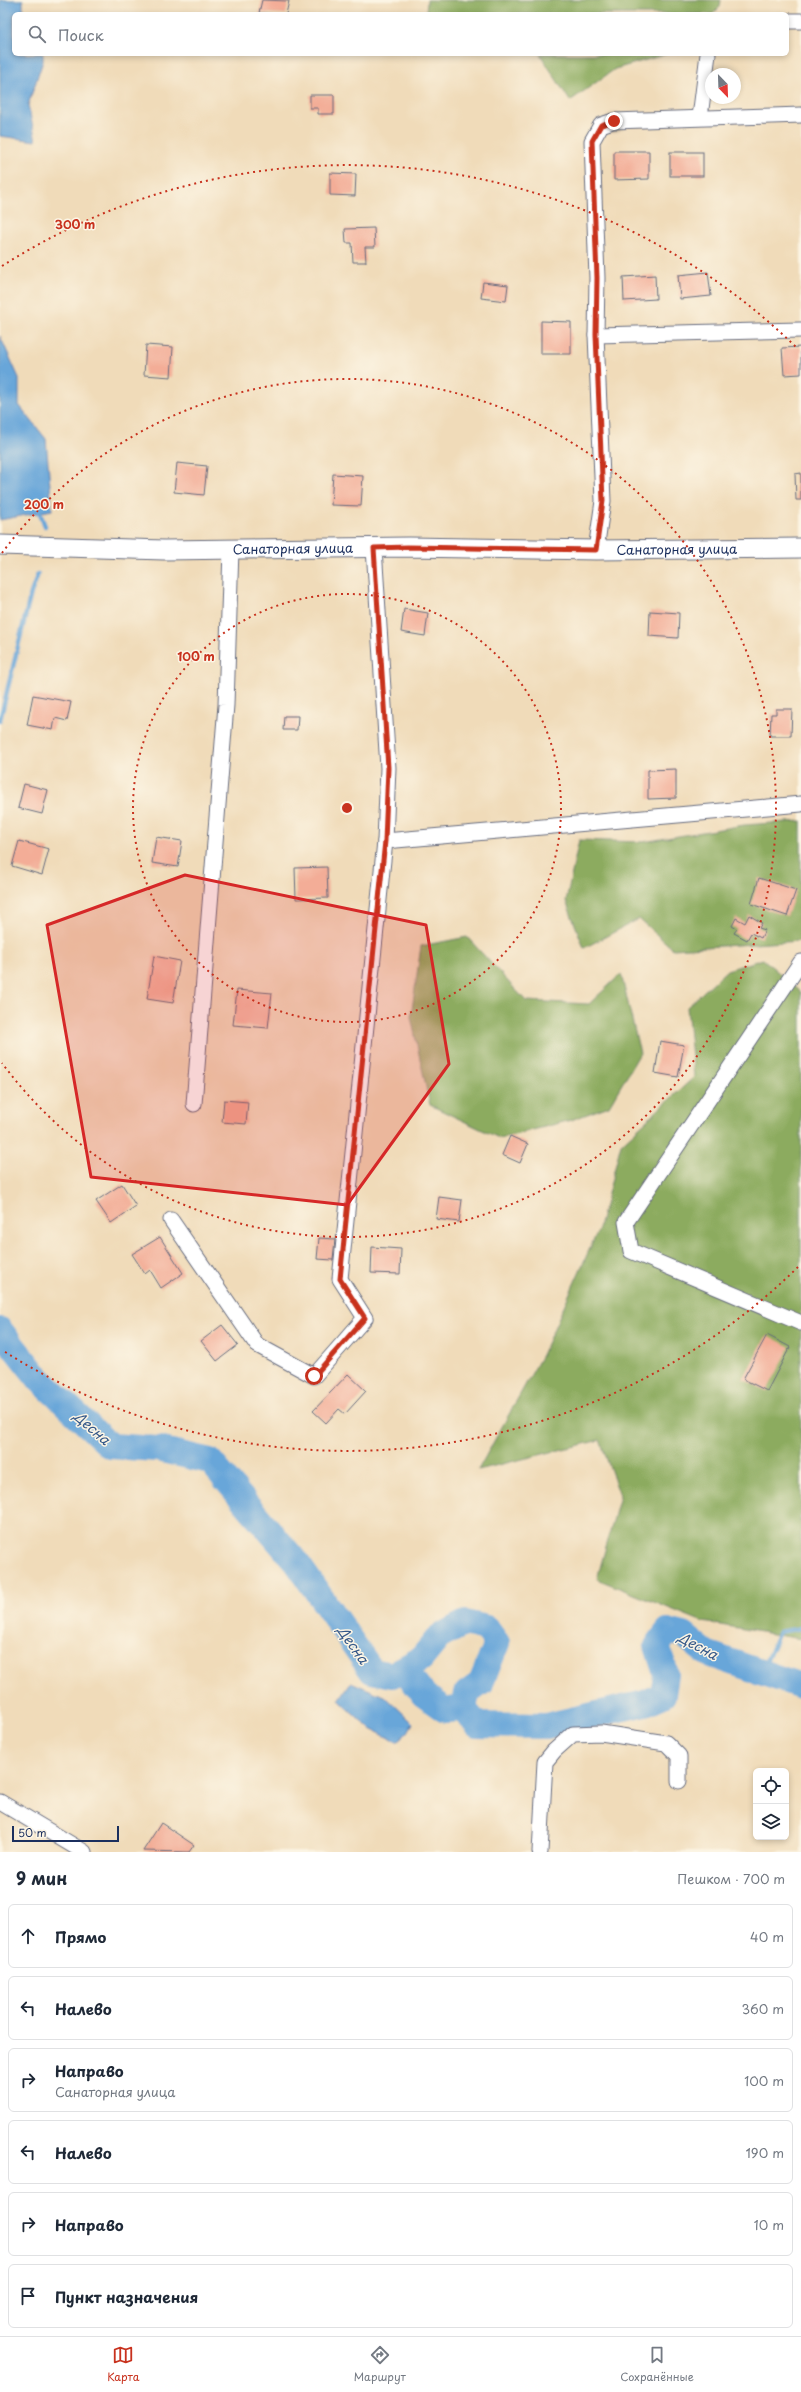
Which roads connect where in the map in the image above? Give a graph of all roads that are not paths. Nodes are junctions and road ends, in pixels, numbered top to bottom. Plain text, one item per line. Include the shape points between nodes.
1 (789, 21) edge
2 (801, 21) edge
3 (708, 56) edge
4 (801, 115) edge
5 (700, 117) junction
6 (801, 330) edge
7 (596, 335) junction
8 (0, 545) edge
9 (374, 548) junction
10 (801, 548) edge
11 (231, 549) junction
12 (596, 550) junction
13 (801, 804) edge
14 (385, 841) junction
15 (801, 962) edge
16 (194, 1104) dead end
17 (171, 1220) dead end
18 (801, 1323) edge
19 (679, 1781) dead end
20 (0, 1802) edge
21 (84, 1852) edge
22 (540, 1852) edge

1 - 2 street
3 - 5 street
4 - 5 street
5 - 7 street via 614,121 601,125 592,141 597,278
6 - 7 street
7 - 12 street via 603,501
8 - 11 street, Санаторная улица via 164,550
9 - 11 street, Санаторная улица
9 - 12 street, Санаторная улица
9 - 14 street via 388,768
10 - 12 street, Санаторная улица
11 - 16 street via 226,705
13 - 14 street
14 - 17 street via 340,1279 365,1318 314,1376 257,1345
15 - 18 street via 626,1222 631,1251
19 - 22 street via 680,1756 666,1743 601,1733 573,1734 545,1762
20 - 21 street

